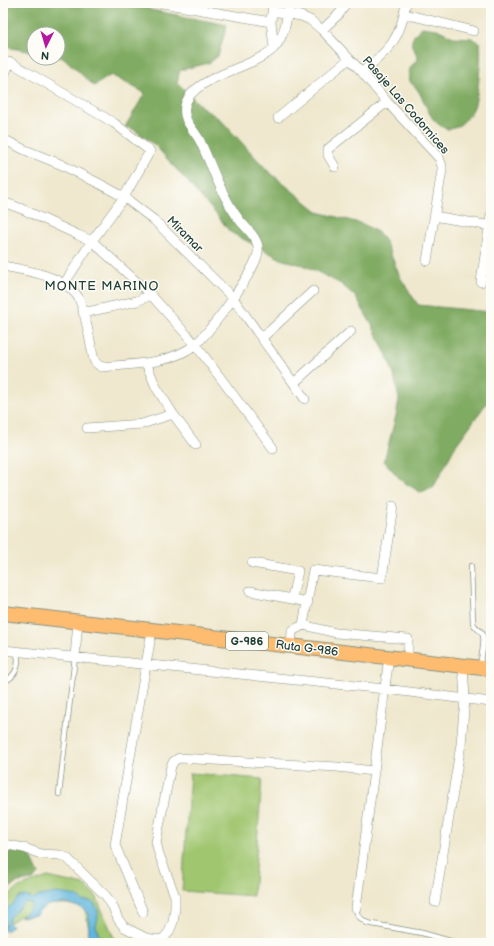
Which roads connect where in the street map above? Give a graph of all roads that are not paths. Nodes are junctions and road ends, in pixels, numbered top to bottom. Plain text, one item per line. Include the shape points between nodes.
1 (162, 3) edge
2 (289, 3) edge
3 (346, 3) edge
4 (406, 3) edge
5 (272, 7) edge
6 (288, 13) junction
7 (405, 14) junction
8 (271, 22) junction
9 (322, 30) junction
10 (474, 31) dead end
11 (274, 48) junction
12 (350, 59) junction
13 (362, 72) junction
14 (3, 78) edge
15 (387, 102) junction
16 (278, 118) dead end
17 (3, 139) edge
18 (335, 167) dead end
19 (124, 197) junction
20 (3, 202) edge
21 (491, 215) edge
22 (434, 216) junction
23 (490, 226) edge
24 (92, 241) junction
25 (427, 261) dead end
26 (3, 266) edge
27 (481, 282) dead end
28 (64, 284) junction
29 (313, 291) dead end
30 (151, 295) junction
31 (233, 298) junction
32 (83, 313) junction
33 (351, 331) dead end
34 (262, 338) junction
35 (195, 344) junction
36 (146, 363) junction
37 (294, 383) junction
38 (305, 399) dead end
39 (173, 414) junction
40 (87, 428) dead end
41 (196, 445) dead end
42 (273, 448) dead end
43 (393, 506) dead end
44 (252, 563) dead end
45 (471, 566) dead end
46 (250, 591) dead end
47 (292, 598) junction
48 (308, 602) junction
49 (3, 613) edge
50 (78, 621) junction
51 (304, 625) junction
52 (152, 630) junction
53 (291, 646) junction
54 (3, 650) edge
55 (16, 651) junction
56 (75, 657) junction
57 (389, 657) junction
58 (408, 660) junction
59 (145, 665) junction
60 (463, 666) junction
61 (486, 668) edge
62 (3, 682) edge
63 (384, 689) junction
64 (465, 699) junction
65 (491, 702) edge
66 (374, 771) junction
67 (59, 794) dead end
68 (3, 844) edge
69 (435, 902) dead end
70 (356, 908) joint
71 (144, 912) dead end
72 (457, 943) edge

1 - 8 street
2 - 6 street
3 - 9 street via 340,13
4 - 7 street
5 - 6 street, Pasaje Las Codornices
5 - 8 street
6 - 9 street, Pasaje Las Codornices via 306,18
6 - 11 street via 282,34
7 - 10 street
7 - 13 street via 392,45
8 - 11 street
9 - 12 street, Pasaje Las Codornices
11 - 31 street via 259,58 200,86 192,93 185,106 188,124 199,140 223,192 232,209 256,240 258,247 258,256
12 - 13 street, Pasaje Las Codornices
12 - 16 street
13 - 15 street, Pasaje Las Codornices
14 - 19 street via 10,62 114,123 150,151
15 - 18 street via 328,148 328,155
15 - 22 street, Pasaje Las Codornices via 441,162 442,170
17 - 19 street, Miramar via 60,164
19 - 24 street
19 - 31 street, Miramar via 154,220
20 - 24 street
21 - 23 street
22 - 23 street
22 - 25 street, Pasaje Las Codornices
23 - 27 street
24 - 28 street
24 - 30 street
26 - 28 street via 39,274
28 - 32 street via 78,297
29 - 34 street
30 - 32 street via 137,301
30 - 35 street
31 - 34 street, Miramar
31 - 35 street
32 - 36 street via 93,356 101,367
33 - 37 street
34 - 37 street, Miramar
35 - 36 street via 176,356
35 - 42 street
36 - 39 street via 156,387
37 - 38 street, Miramar
39 - 40 street via 142,424
39 - 41 street
43 - 48 street via 382,578 312,570
44 - 47 street via 298,571
45 - 61 lane via 473,623 484,638
46 - 47 street
47 - 48 street
48 - 51 street
49 - 50 main road, Ruta G-986 / G-986
50 - 52 main road, Ruta G-986 / G-986
50 - 56 street
51 - 53 street via 292,631
51 - 58 street via 336,632 408,640
52 - 53 main road, Ruta G-986 / G-986
52 - 59 street
53 - 57 main road, Ruta G-986 / G-986
54 - 55 street
55 - 56 street
55 - 62 lane via 17,669
56 - 59 street
56 - 67 lane
57 - 58 main road, Ruta G-986 / G-986
57 - 63 street
58 - 60 main road, Ruta G-986 / G-986
59 - 63 street
59 - 71 street via 115,845
60 - 61 main road, Ruta G-986 / G-986
60 - 64 street
63 - 64 street
63 - 66 street
64 - 65 street
64 - 69 street via 462,744
66 - 68 street via 179,758 174,761 156,842 174,896 175,908 171,928 161,939 150,939 124,927 103,892 64,856 41,854
66 - 70 street
70 - 72 lane via 358,916 367,923

